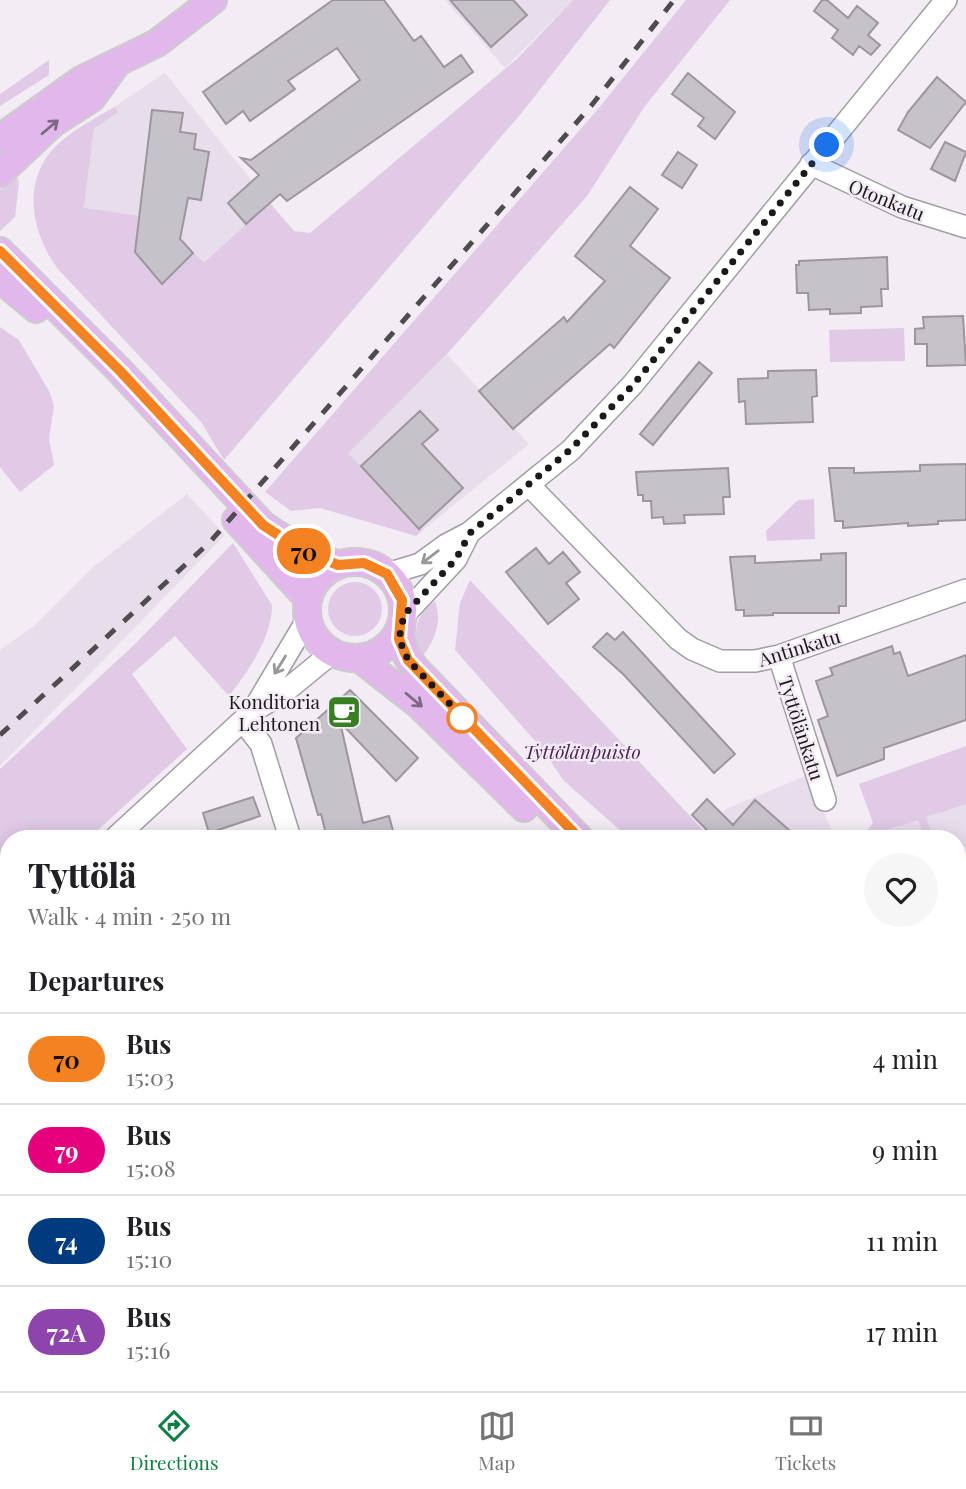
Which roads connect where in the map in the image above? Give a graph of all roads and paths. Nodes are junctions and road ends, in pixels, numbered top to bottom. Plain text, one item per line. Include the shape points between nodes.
1 (213, 0) edge
2 (946, 0) edge
3 (115, 66) junction
4 (0, 138) edge
5 (811, 164) junction
6 (0, 173) edge
7 (966, 227) edge
8 (0, 251) edge
9 (0, 279) edge
10 (529, 485) junction
11 (470, 533) junction
12 (338, 565) junction
13 (387, 574) junction
14 (966, 590) edge
15 (307, 609) junction
16 (402, 621) junction
17 (332, 653) junction
18 (779, 656) junction
19 (360, 659) junction
20 (248, 716) junction
21 (825, 800) dead end
22 (124, 830) edge
23 (288, 830) edge
24 (547, 830) edge
25 (571, 830) edge

1 - 3 main road via 156,43
2 - 5 street
3 - 4 main road via 80,80
6 -> 3 main road via 53,123 92,98
5 - 7 street, Otonkatu via 902,207
5 - 10 street via 634,384
8 - 12 main road via 121,372 263,525 301,550
9 - 15 main road via 73,343
10 - 11 street
10 - 18 street, Antinkatu via 692,649 738,664
11 -> 13 street via 420,564
11 - 16 street via 456,559
12 - 13 main road via 364,563
12 - 15 main road via 324,572
13 - 16 main road via 402,600
14 - 18 street, Antinkatu
15 - 17 main road via 316,639
15 -> 20 street
16 - 19 main road via 386,648
16 - 25 main road via 399,639 415,668
17 - 19 main road
17 - 20 street
18 - 21 street, Tyttölänkatu
19 -> 24 main road via 419,705
20 - 22 street
20 - 23 street

